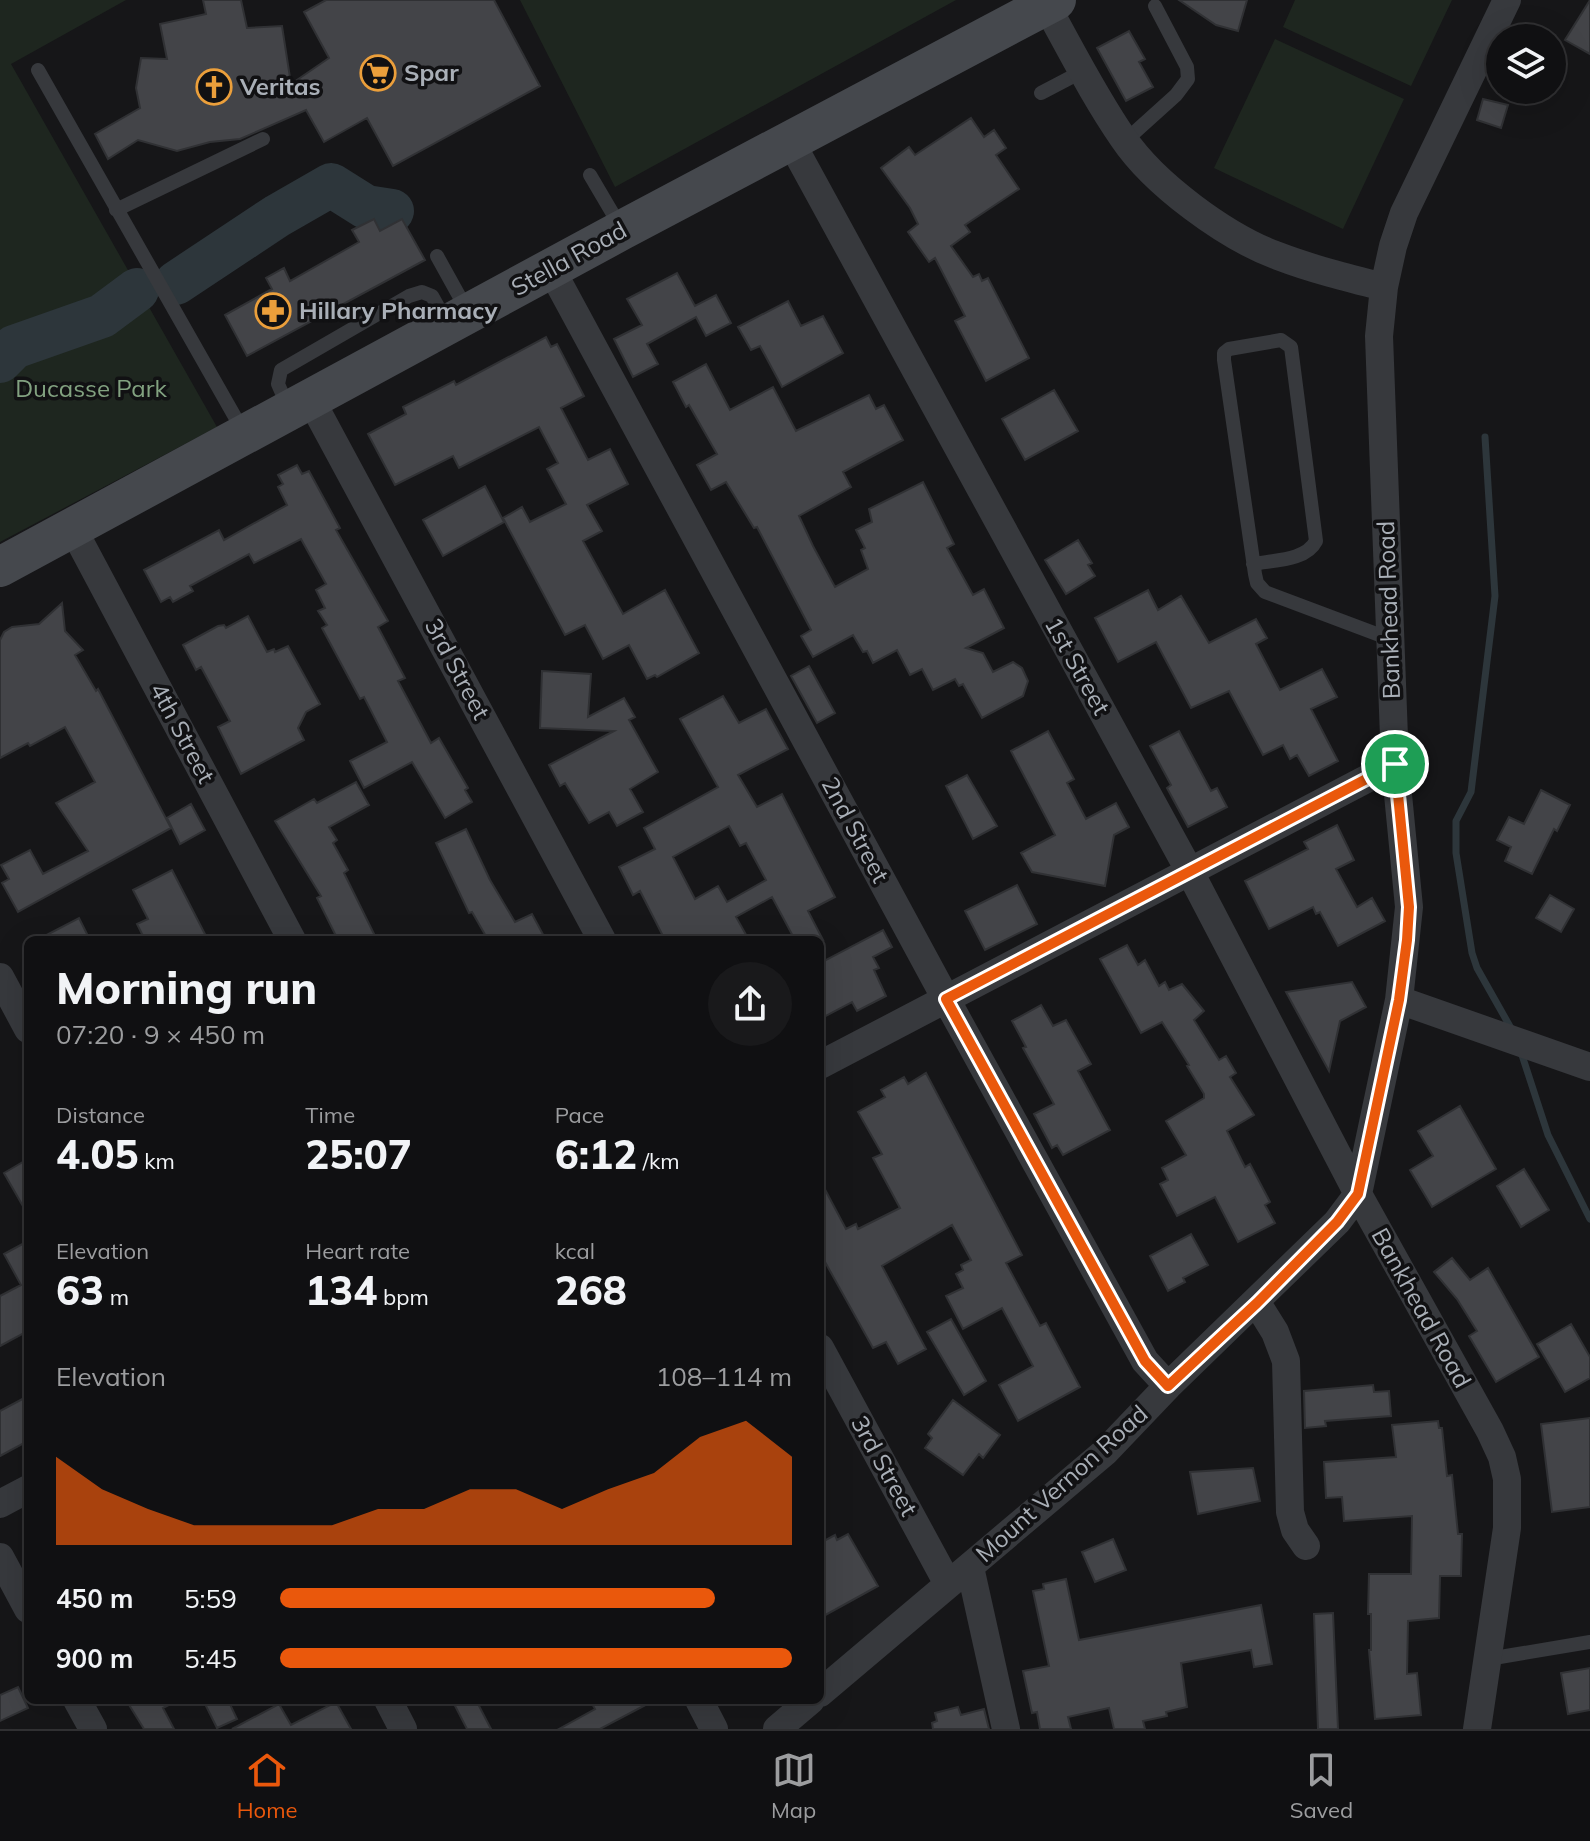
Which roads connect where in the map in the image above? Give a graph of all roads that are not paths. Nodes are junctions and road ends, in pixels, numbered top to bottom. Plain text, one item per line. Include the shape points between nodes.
1 (1507, 0) edge
2 (1051, 2) edge
3 (1155, 6) dead end
4 (38, 70) dead end
5 (1083, 71) junction
6 (1041, 93) dead end
7 (263, 139) dead end
8 (1125, 141) junction
9 (791, 142) junction
10 (590, 175) dead end
11 (116, 210) junction
12 (622, 230) junction
13 (437, 256) dead end
14 (551, 269) junction
15 (1384, 287) junction
16 (459, 319) junction
17 (301, 405) junction
18 (245, 434) junction
19 (72, 527) junction
20 (1253, 564) junction
21 (0, 567) edge
22 (1390, 639) junction
23 (1395, 764) junction
24 (1190, 872) junction
25 (290, 936) edge
26 (600, 936) edge
27 (0, 977) edge
28 (946, 999) junction
29 (1399, 1000) junction
30 (24, 1022) edge
31 (824, 1063) edge
32 (1590, 1067) edge
33 (1358, 1194) junction
34 (1257, 1303) junction
35 (824, 1355) edge
36 (1168, 1386) junction
37 (24, 1491) edge
38 (0, 1504) edge
39 (1306, 1546) dead end
40 (0, 1557) edge
41 (959, 1576) junction
42 (24, 1602) edge
43 (1590, 1642) edge
44 (1488, 1659) junction
45 (824, 1690) edge
46 (79, 1704) edge
47 (390, 1704) edge
48 (701, 1704) edge
49 (806, 1704) edge
50 (93, 1729) edge
51 (403, 1729) edge
52 (714, 1729) edge
53 (777, 1729) edge
54 (1006, 1729) edge
55 (1477, 1729) edge

1 - 15 street, Bankhead Road via 1404,213
2 - 5 street
2 - 9 main road, Stella Road
3 - 8 lane via 1187,67 1188,79
4 - 11 lane
5 - 6 lane
5 - 8 street
7 - 11 lane
8 - 15 street via 1183,200 1220,226 1274,255
9 - 12 main road, Stella Road
9 - 24 street, 1st Street
10 - 12 lane
11 - 18 lane
12 - 14 main road, Stella Road
13 - 16 lane
14 - 16 main road, Stella Road
14 - 28 street, 2nd Street
15 - 22 street, Bankhead Road via 1380,418
16 - 17 main road, Stella Road
17 - 18 main road, Stella Road
17 - 26 street, 3rd Street
18 - 19 main road, Stella Road
19 - 21 main road, Stella Road
19 - 25 street, 4th Street
20 - 20 lane via 1224,353 1281,340 1291,347 1316,541 1302,555
20 - 22 lane via 1265,592
22 - 23 street, Bankhead Road
23 - 24 street
23 - 29 street, Bankhead Road via 1409,907
24 - 28 street
24 - 33 street, 1st Street
27 - 30 street
28 - 31 street
28 - 36 street, 2nd Street via 1145,1361
29 - 32 street
29 - 33 street, Bankhead Road
33 - 34 street, Mount Vernon Road
33 - 44 street, Bankhead Road via 1502,1457 1507,1528
34 - 36 street, Mount Vernon Road
34 - 39 street via 1286,1361 1290,1512
35 - 41 street, 3rd Street
36 - 41 street, Mount Vernon Road via 1105,1452
37 - 38 street
40 - 42 street
41 - 45 street, Mount Vernon Road
41 - 54 street, 3rd Street
43 - 44 lane
44 - 55 street, Bankhead Road
46 - 50 street
47 - 51 street
48 - 52 street
49 - 53 street

